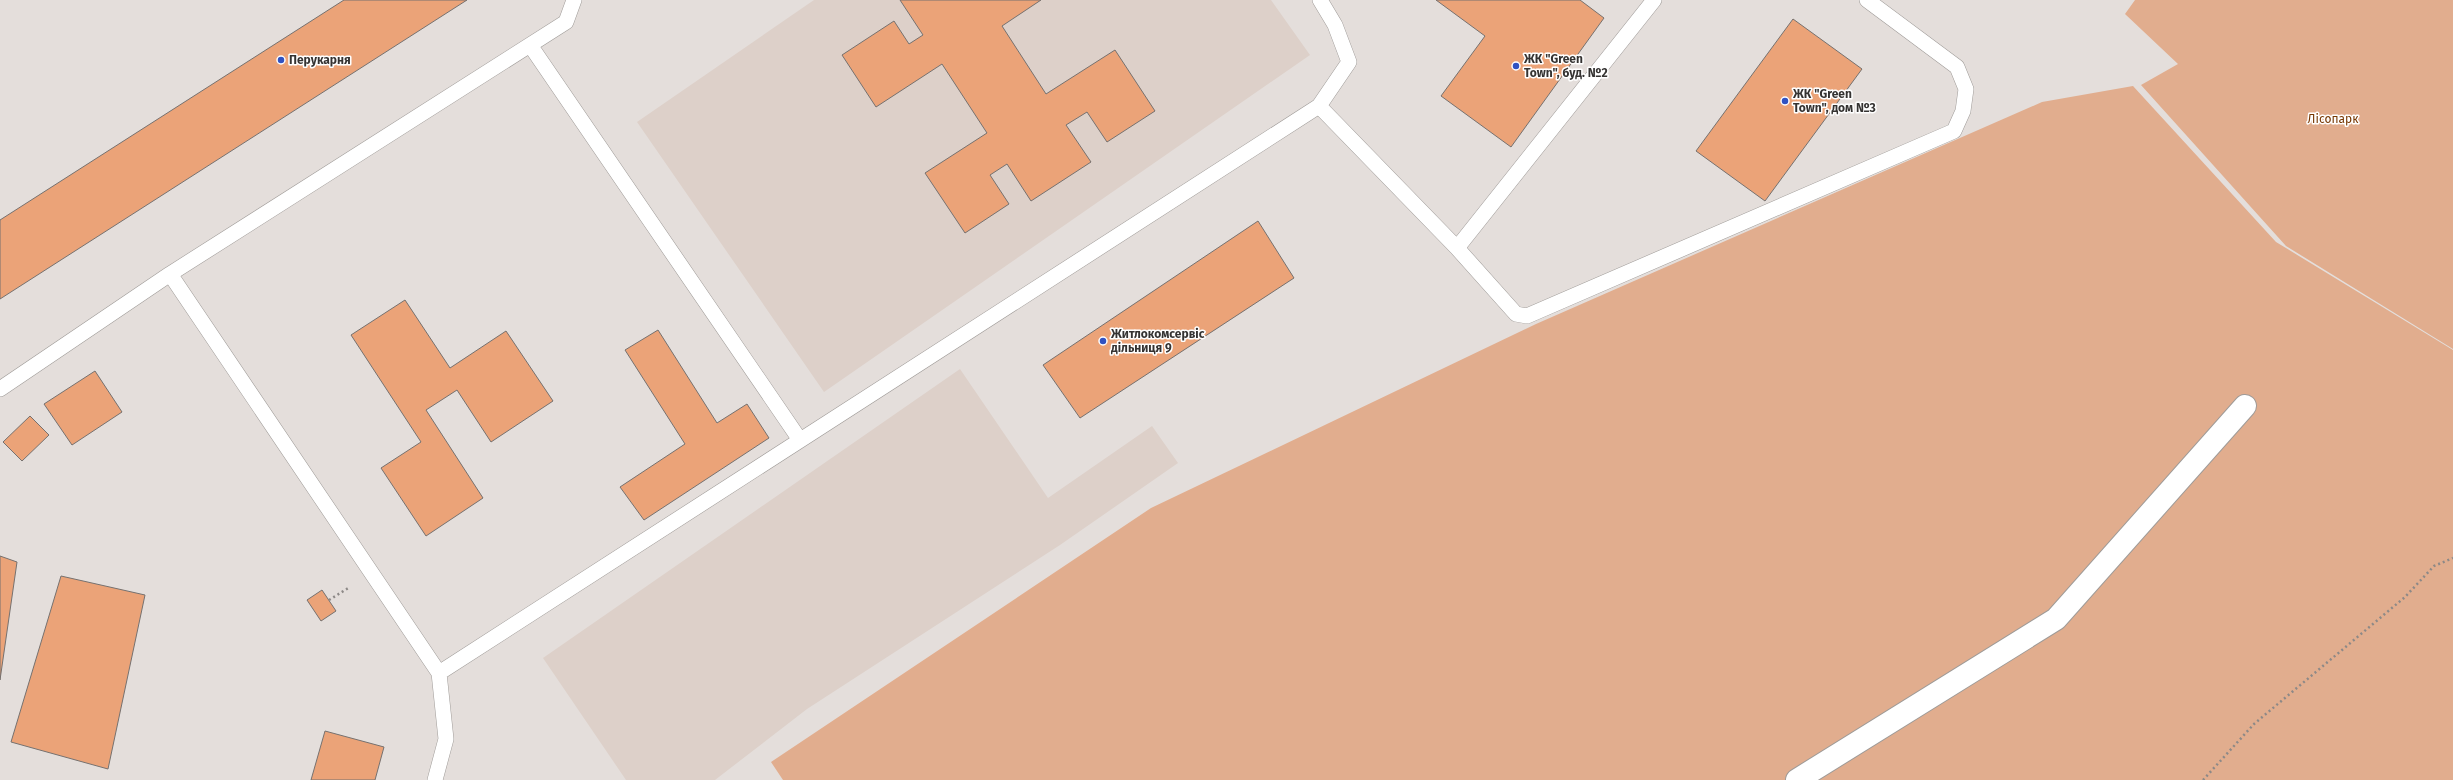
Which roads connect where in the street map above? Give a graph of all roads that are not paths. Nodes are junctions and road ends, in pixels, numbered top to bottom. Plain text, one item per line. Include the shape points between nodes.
1 (574, 0) edge
2 (1320, 0) edge
3 (1654, 0) edge
4 (1867, 0) edge
5 (530, 45) junction
6 (1318, 106) junction
7 (1457, 248) junction
8 (170, 274) junction
9 (0, 388) edge
10 (2245, 406) dead end
11 (800, 440) junction
12 (439, 673) junction
13 (435, 780) edge
14 (1797, 780) edge

1 - 5 lane via 566,22
2 - 6 lane via 1335,25 1349,62
3 - 7 lane
4 - 7 lane via 1957,67 1966,89 1963,111 1954,131 1527,316 1516,314
5 - 8 lane
5 - 11 lane
6 - 7 lane
6 - 11 lane
8 - 9 lane
8 - 12 lane
10 - 14 street via 2056,619
11 - 12 lane
12 - 13 lane via 446,739

